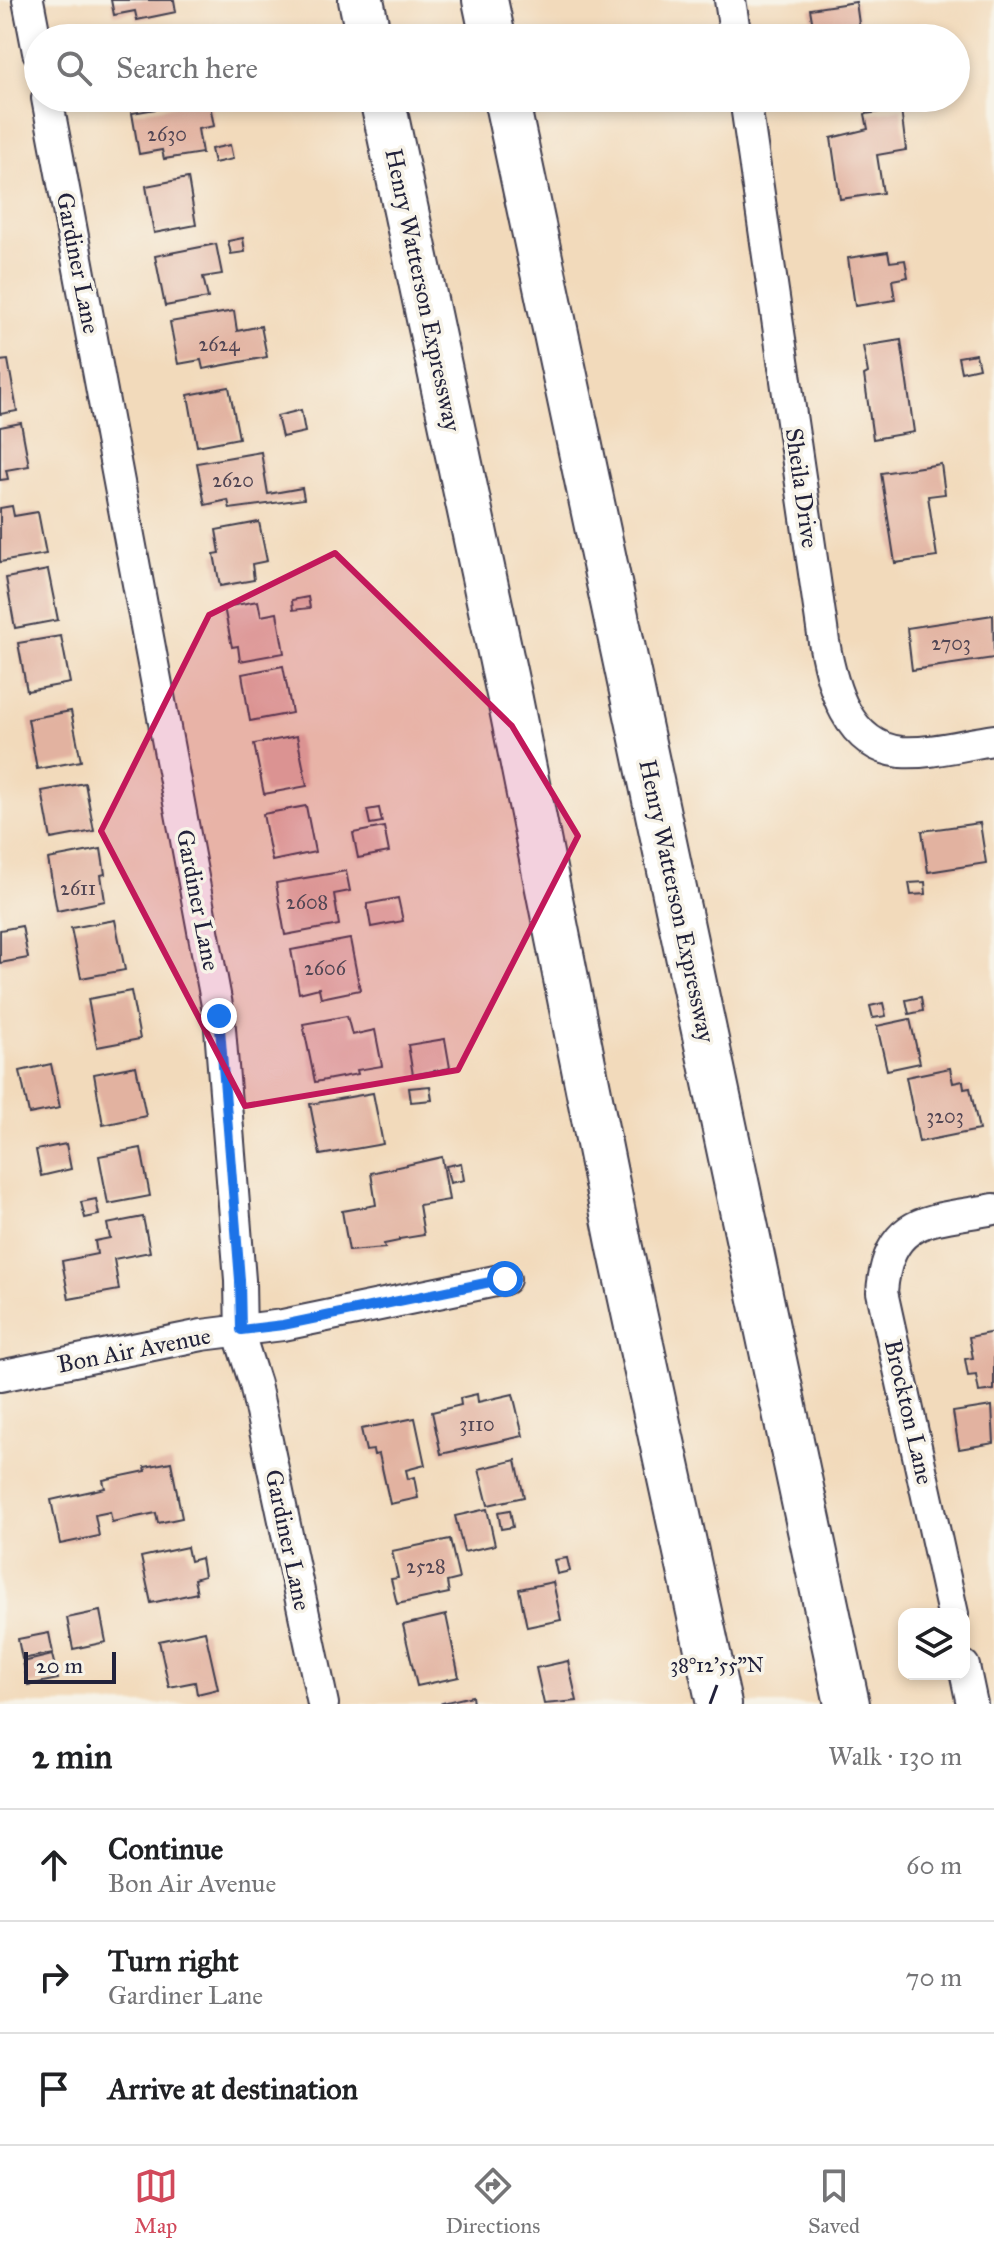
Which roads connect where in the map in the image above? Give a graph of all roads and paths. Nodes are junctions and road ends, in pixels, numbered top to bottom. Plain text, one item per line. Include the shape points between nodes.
1 (28, 0) edge
2 (361, 0) edge
3 (485, 0) edge
4 (730, 0) edge
5 (33, 24) edge
6 (366, 24) edge
7 (490, 24) edge
8 (734, 24) edge
9 (50, 112) edge
10 (385, 112) edge
11 (509, 112) edge
12 (747, 112) edge
13 (994, 740) edge
14 (994, 1209) edge
15 (505, 1279) dead end
16 (241, 1330) junction
17 (0, 1376) edge
18 (952, 1608) edge
19 (323, 1704) edge
20 (719, 1704) edge
21 (847, 1704) edge

1 - 5 street
2 - 6 highway
3 - 7 highway
4 - 8 street
9 - 16 street, Gardiner Lane via 219,1016
10 - 20 highway, Henry Watterson Expressway
11 - 21 highway, Henry Watterson Expressway
12 - 13 street, Sheila Drive via 835,692 846,714 881,747 902,752
14 - 18 street, Brockton Lane via 920,1223 894,1245 884,1267 882,1292
15 - 16 street, Bon Air Avenue
16 - 17 street, Bon Air Avenue
16 - 19 street, Gardiner Lane

